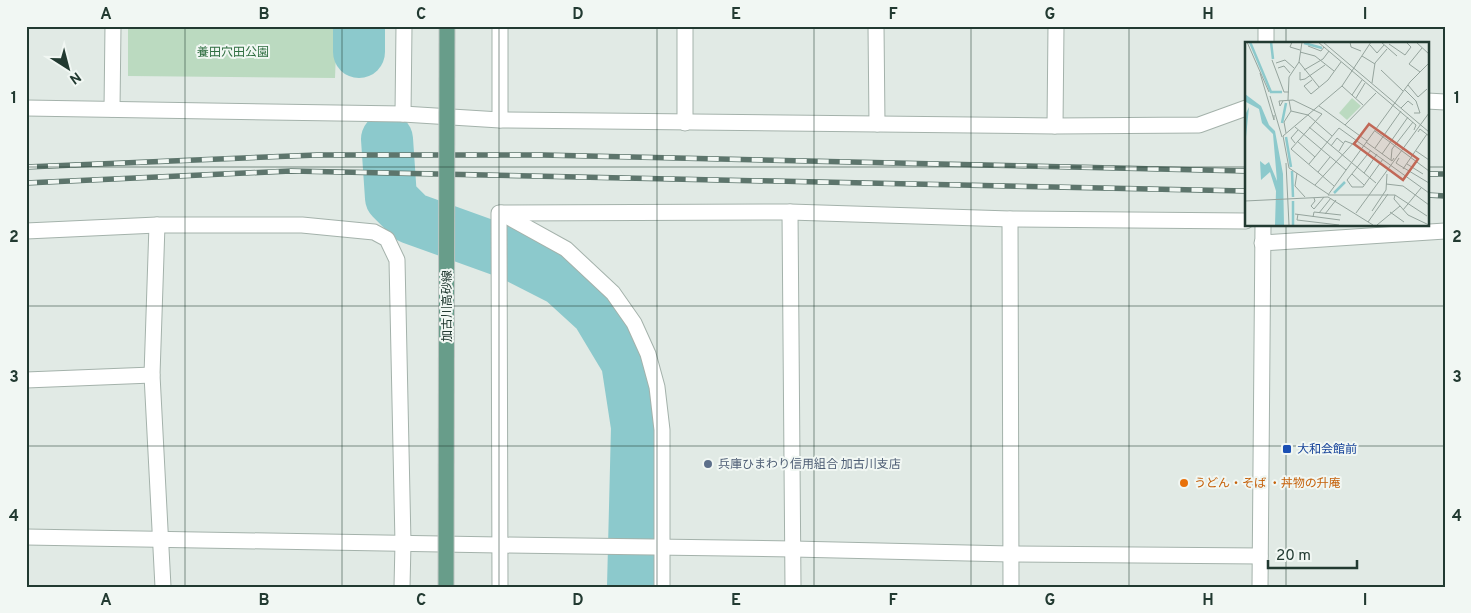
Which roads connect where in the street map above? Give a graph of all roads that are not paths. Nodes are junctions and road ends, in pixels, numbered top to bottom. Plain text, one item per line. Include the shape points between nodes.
1 (113, 26) edge
2 (404, 26) edge
3 (447, 26) edge
4 (500, 26) edge
5 (685, 26) edge
6 (876, 26) edge
7 (1056, 26) edge
8 (1266, 26) edge
9 (1266, 42) edge
10 (1428, 102) edge
11 (1445, 102) edge
12 (26, 108) edge
13 (1245, 108) edge
14 (112, 109) junction
15 (404, 114) junction
16 (500, 120) junction
17 (685, 123) junction
18 (877, 124) junction
19 (1055, 126) junction
20 (790, 212) junction
21 (499, 213) junction
22 (1010, 219) junction
23 (1245, 221) edge
24 (157, 225) junction
25 (1263, 226) edge
26 (26, 231) edge
27 (1445, 231) edge
28 (1262, 243) junction
29 (152, 376) junction
30 (26, 380) edge
31 (26, 537) edge
32 (161, 540) junction
33 (403, 543) junction
34 (500, 546) junction
35 (663, 548) junction
36 (793, 549) junction
37 (1011, 554) junction
38 (1260, 556) junction
39 (163, 587) edge
40 (402, 587) edge
41 (446, 587) edge
42 (500, 587) edge
43 (662, 587) edge
44 (793, 587) edge
45 (1011, 587) edge
46 (1260, 587) edge

1 - 14 street
2 - 15 street
3 - 41 main road, 加古川高砂線, bridge
4 - 16 street
5 - 17 street
6 - 18 street
7 - 19 street
8 - 9 street
10 - 11 street
12 - 14 street
13 - 19 street via 1199,125
14 - 15 street
15 - 16 street
16 - 17 street
17 - 18 street
18 - 19 street
20 - 21 street
20 - 22 street
20 - 36 street
21 - 34 street
21 - 35 street via 566,249 613,292 634,323 648,354 657,387 662,430
22 - 23 street
22 - 37 street
24 - 26 street
24 - 29 street
24 - 33 street via 302,225 374,232 387,239 397,260
25 - 28 street
27 - 28 street
28 - 38 street
29 - 30 street
29 - 32 street
31 - 32 street
32 - 33 street
32 - 39 street
33 - 34 street
33 - 40 street
34 - 35 street
34 - 42 street
35 - 36 street
35 - 43 street
36 - 37 street
36 - 44 street
37 - 38 street
37 - 45 street
38 - 46 street

